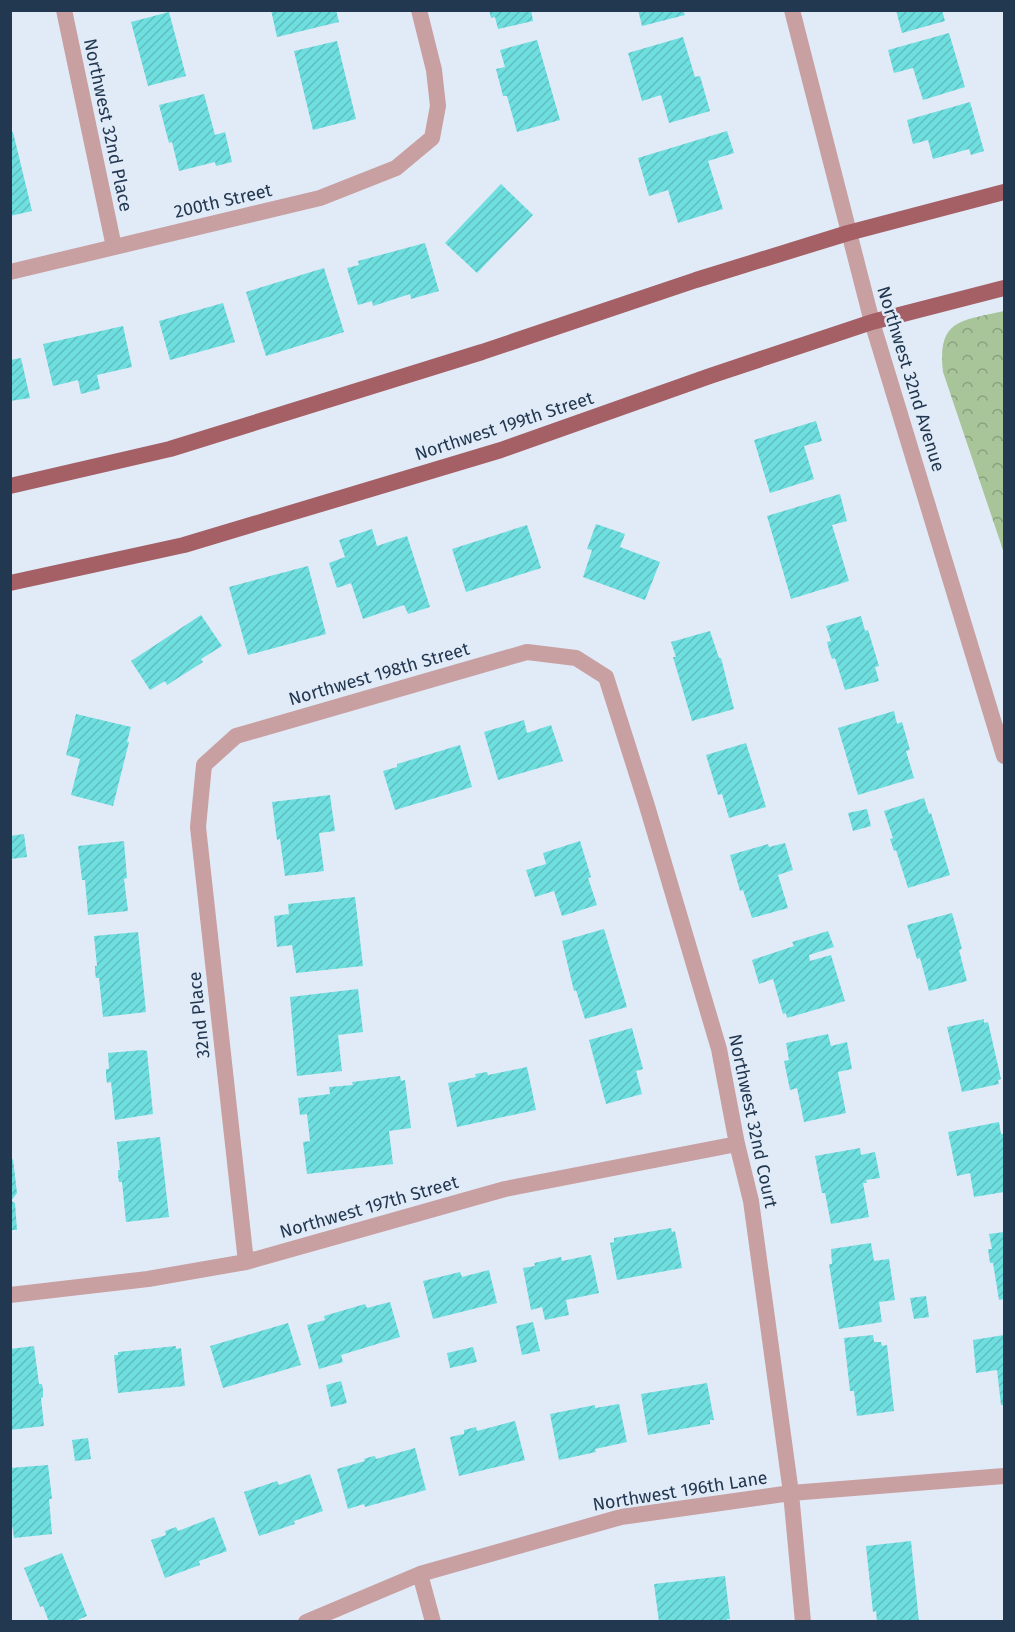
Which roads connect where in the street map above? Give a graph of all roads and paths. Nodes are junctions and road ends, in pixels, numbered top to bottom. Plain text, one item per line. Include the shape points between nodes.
1 (64, 10) edge
2 (419, 10) edge
3 (792, 10) edge
4 (1005, 192) edge
5 (848, 233) junction
6 (114, 247) junction
7 (10, 272) edge
8 (1005, 288) edge
9 (872, 322) junction
10 (10, 486) edge
11 (10, 583) edge
12 (576, 658) joint
13 (1005, 756) edge
14 (204, 765) joint
15 (737, 1144) junction
16 (246, 1262) junction
17 (10, 1294) edge
18 (1005, 1476) edge
19 (791, 1493) junction
20 (420, 1574) junction
21 (306, 1622) edge
22 (433, 1622) edge
23 (803, 1622) edge

1 - 6 street, Northwest 32nd Place
2 - 6 street, 200th Street via 434,70 438,106 432,138 396,168 320,198
3 - 5 street, Northwest 32nd Avenue
4 - 5 main road
5 - 9 street, Northwest 32nd Avenue
5 - 10 main road via 170,449
6 - 7 street, 200th Street
8 - 9 main road, Northwest 199th Street
9 - 11 main road, Northwest 199th Street via 501,450 184,545
9 - 13 street, Northwest 32nd Avenue
12 - 14 street, Northwest 198th Street via 527,652 236,736
12 - 15 street, Northwest 32nd Court via 606,677 719,1049
14 - 16 street, 32nd Place via 198,827
15 - 16 street, Northwest 197th Street via 505,1190
15 - 19 street, Northwest 32nd Court via 751,1201
16 - 17 street, Northwest 197th Street via 148,1280
18 - 19 street, Northwest 196th Lane
19 - 20 street, Northwest 196th Lane via 621,1517
19 - 23 street, Northwest 32nd Court
20 - 21 street, Northwest 196th Lane
20 - 22 street

